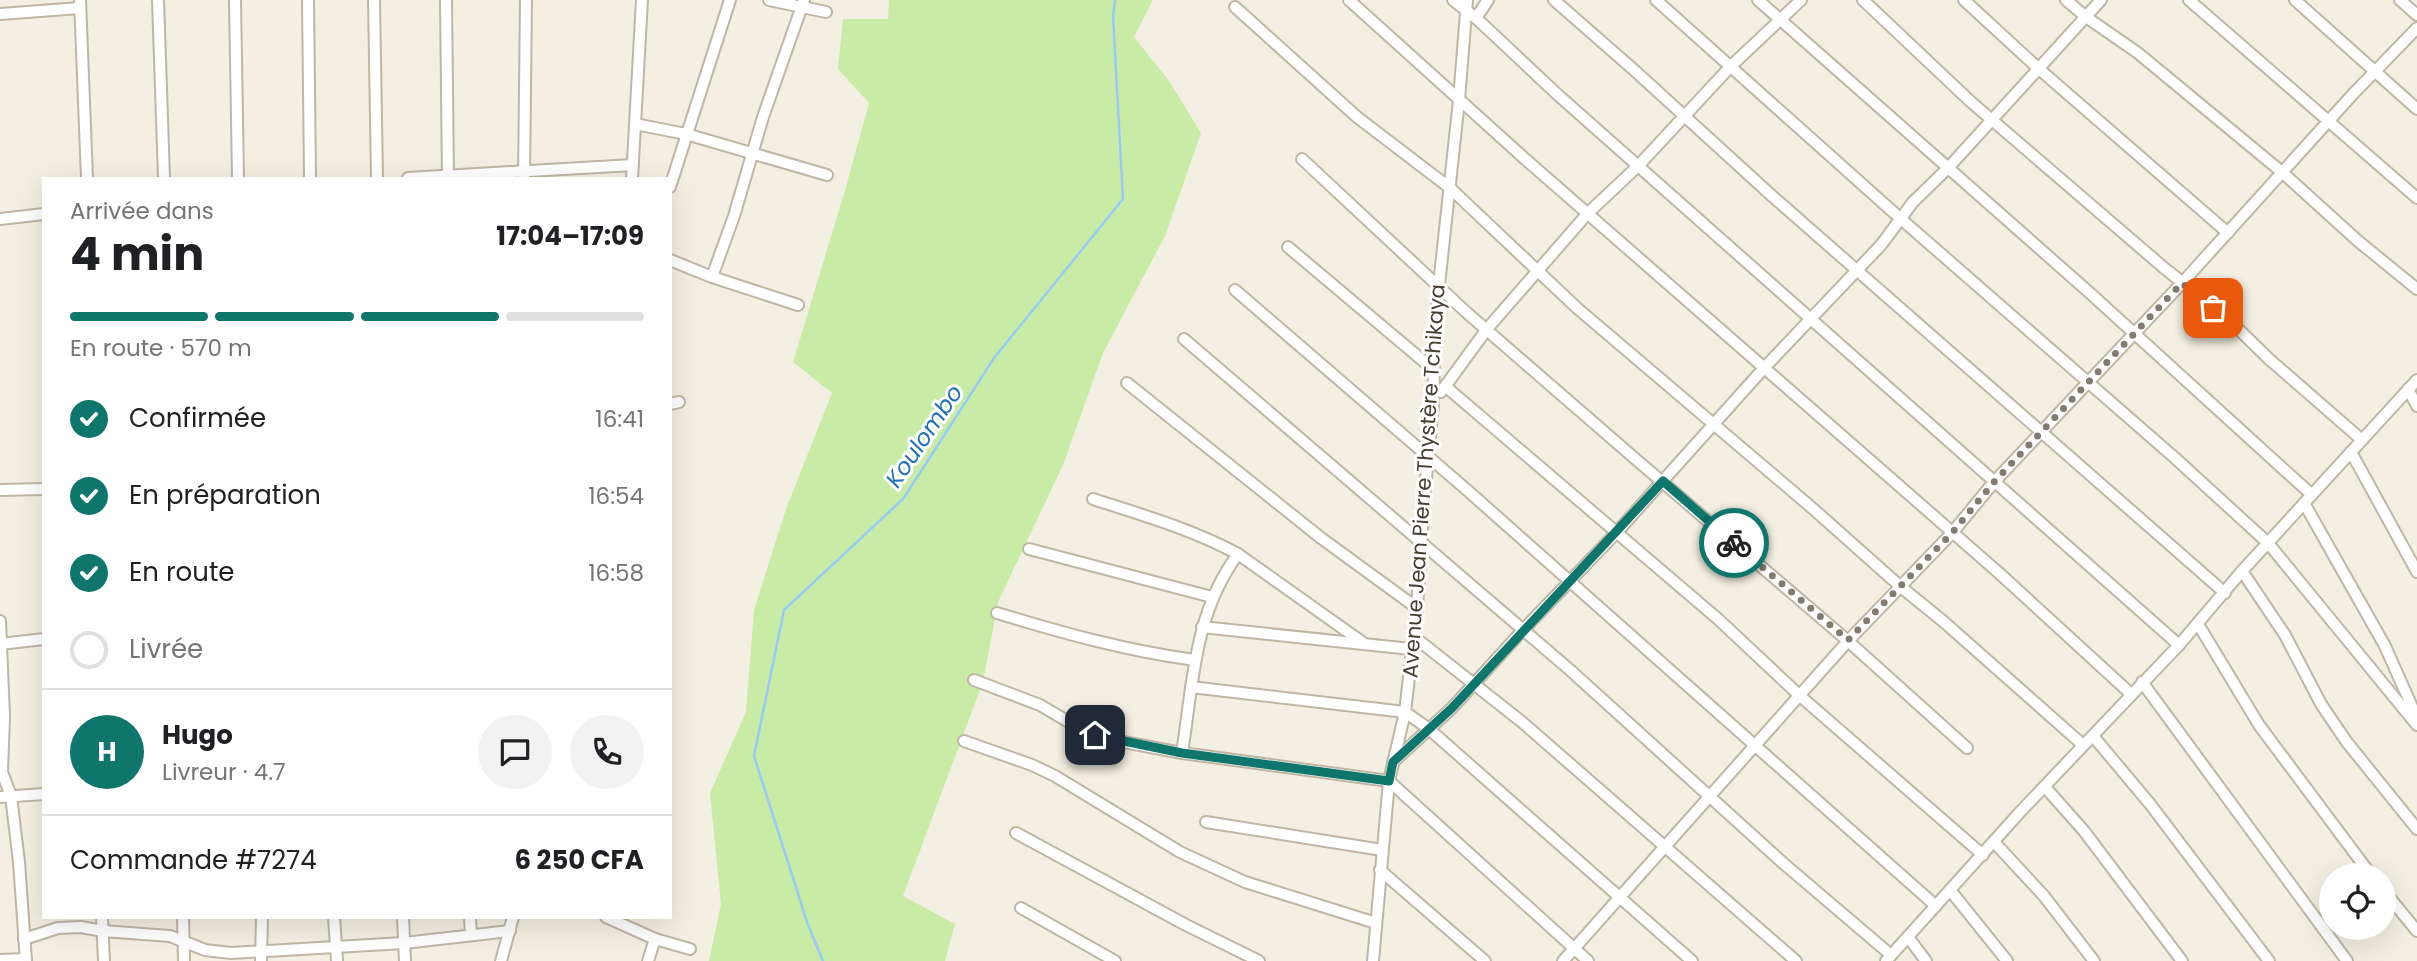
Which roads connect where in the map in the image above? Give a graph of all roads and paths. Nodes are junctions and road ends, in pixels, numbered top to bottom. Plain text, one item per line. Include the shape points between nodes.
1 (158, 0) edge
2 (235, 0) edge
3 (308, 0) edge
4 (374, 0) edge
5 (446, 0) edge
6 (526, 0) edge
7 (642, 0) edge
8 (730, 0) edge
9 (769, 0) edge
10 (1349, 0) edge
11 (1453, 0) edge
12 (1488, 0) edge
13 (1554, 0) edge
14 (1656, 0) edge
15 (1758, 0) edge
16 (1801, 0) edge
17 (1863, 0) edge
18 (1964, 0) edge
19 (2066, 0) edge
20 (2101, 0) edge
21 (2189, 0) edge
22 (2295, 0) edge
23 (2400, 0) edge
24 (80, 4) edge
25 (803, 4) edge
26 (1235, 7) dead end
27 (1470, 9) edge
28 (827, 12) dead end
29 (0, 14) edge
30 (2417, 15) edge
31 (2086, 17) junction
32 (1780, 21) junction
33 (2417, 27) edge
34 (1731, 66) junction
35 (2039, 69) junction
36 (2376, 72) junction
37 (1459, 100) junction
38 (2417, 109) edge
39 (1683, 116) junction
40 (1993, 120) junction
41 (2330, 122) junction
42 (635, 124) junction
43 (686, 134) junction
44 (752, 152) junction
45 (1302, 159) dead end
46 (633, 164) junction
47 (1638, 166) junction
48 (1948, 168) junction
49 (2283, 173) junction
50 (524, 174) edge
51 (827, 175) dead end
52 (87, 177) edge
53 (164, 177) edge
54 (238, 177) edge
55 (310, 177) edge
56 (377, 177) edge
57 (448, 177) edge
58 (632, 177) edge
59 (672, 180) edge
60 (1450, 188) junction
61 (2417, 198) edge
62 (1588, 213) junction
63 (42, 214) edge
64 (0, 219) edge
65 (1901, 219) junction
66 (2228, 233) junction
67 (1288, 247) dead end
68 (672, 261) edge
69 (1857, 270) junction
70 (1538, 271) junction
71 (712, 277) junction
72 (2182, 283) junction
73 (1439, 286) junction
74 (2417, 289) edge
75 (1235, 290) dead end
76 (798, 305) dead end
77 (1812, 319) junction
78 (1487, 329) junction
79 (2134, 334) junction
80 (1184, 339) dead end
81 (1764, 368) junction
82 (1434, 370) junction
83 (2417, 380) edge
84 (2089, 382) junction
85 (1128, 383) dead end
86 (1445, 386) junction
87 (2408, 389) junction
88 (1433, 405) junction
89 (2417, 406) edge
90 (1714, 425) junction
91 (2043, 432) junction
92 (2362, 440) junction
93 (2351, 452) junction
94 (1427, 457) junction
95 (1663, 481) junction
96 (1994, 482) junction
97 (42, 489) edge
98 (0, 491) edge
99 (1093, 499) dead end
100 (2308, 499) junction
101 (1617, 532) junction
102 (1952, 533) junction
103 (1422, 541) junction
104 (2268, 543) junction
105 (1029, 549) dead end
106 (1238, 554) junction
107 (2242, 572) junction
108 (2417, 572) edge
109 (1570, 581) junction
110 (1901, 587) junction
111 (2225, 593) junction
112 (1212, 597) junction
113 (1417, 608) junction
114 (997, 613) dead end
115 (0, 621) edge
116 (2197, 624) junction
117 (1202, 627) junction
118 (1523, 630) junction
119 (1413, 636) junction
120 (42, 639) edge
121 (1848, 640) junction
122 (1362, 642) junction
123 (1, 644) edge
124 (2179, 645) junction
125 (1411, 649) junction
126 (1195, 660) junction
127 (974, 680) dead end
128 (2142, 682) junction
129 (1475, 684) junction
130 (1191, 687) junction
131 (2131, 694) junction
132 (1799, 695) junction
133 (1405, 712) junction
134 (2417, 718) edge
135 (2417, 724) edge
136 (1429, 730) junction
137 (2093, 736) junction
138 (964, 741) dead end
139 (1755, 746) junction
140 (2083, 746) junction
141 (1967, 748) dead end
142 (1182, 753) junction
143 (1393, 762) junction
144 (1389, 781) junction
145 (2045, 787) junction
146 (42, 794) edge
147 (1710, 796) junction
148 (5, 797) edge
149 (1206, 822) dead end
150 (2417, 829) edge
151 (1016, 833) dead end
152 (1994, 842) junction
153 (1664, 847) junction
154 (1382, 850) junction
155 (1983, 855) junction
156 (2362, 863) edge
157 (1380, 870) junction
158 (1950, 890) junction
159 (1620, 897) junction
160 (1936, 906) junction
161 (2396, 906) edge
162 (1021, 908) dead end
163 (103, 919) edge
164 (183, 919) edge
165 (262, 919) edge
166 (334, 919) edge
167 (403, 919) edge
168 (470, 919) edge
169 (513, 919) edge
170 (610, 919) edge
171 (1376, 923) junction
172 (103, 931) junction
173 (510, 931) junction
174 (2417, 931) edge
175 (471, 935) junction
176 (1908, 937) junction
177 (24, 939) junction
178 (655, 939) junction
179 (183, 942) junction
180 (404, 943) junction
181 (337, 946) junction
182 (690, 949) dead end
183 (1575, 949) junction
184 (261, 956) edge
185 (1377, 958) edge
186 (1889, 958) edge
187 (0, 960) edge
188 (26, 960) edge
189 (104, 961) edge
190 (184, 961) edge
191 (337, 961) edge
192 (405, 961) edge
193 (501, 961) edge
194 (648, 961) edge
195 (1115, 961) edge
196 (1259, 961) edge
197 (1485, 961) edge
198 (1563, 961) edge
199 (1588, 961) edge
200 (1692, 961) edge
201 (1796, 961) edge
202 (1926, 961) edge
203 (2007, 961) edge
204 (2094, 961) edge
205 (2182, 961) edge
206 (2269, 961) edge
207 (2347, 961) edge

1 - 53 street
2 - 54 street
3 - 55 street
4 - 56 street
5 - 57 street
6 - 50 street
7 - 42 street
8 - 43 street
9 - 25 street
10 - 37 street
11 - 27 street
12 - 27 street
13 - 39 street
14 - 34 street
15 - 32 street
16 - 32 street
17 - 40 street
18 - 35 street
19 - 31 street
20 - 31 street
21 - 41 street
22 - 36 street
23 - 30 street
24 - 29 street
24 - 52 street
25 - 28 street
25 - 44 street
26 - 60 street via 1357,117
27 - 37 street, Avenue Jean Pierre Thystère Tchikaya
27 - 47 street via 1513,54
31 - 35 street
31 - 49 street via 2138,53
32 - 34 street
32 - 48 street
33 - 36 street
34 - 39 street
34 - 65 street
35 - 40 street
35 - 66 street
36 - 38 street
36 - 41 street
37 - 60 street, Avenue Jean Pierre Thystère Tchikaya
37 - 62 street
39 - 47 street
39 - 69 street
40 - 48 street
40 - 72 street
41 - 49 street
41 - 61 street
42 - 43 street
42 - 46 street
43 - 44 street
43 - 59 street
44 - 51 street
44 - 71 street
45 - 73 street
46 - 50 street
46 - 58 street
47 - 62 street
47 - 77 street
48 - 65 street
48 - 79 street
49 - 66 street
49 - 74 street
50 - 57 street
60 - 70 street
60 - 73 street, Avenue Jean Pierre Thystère Tchikaya
62 - 70 street
62 - 81 street
63 - 64 street
65 - 69 street
65 - 84 street
66 - 72 street
67 - 82 street
68 - 71 street
69 - 77 street
69 - 91 street
70 - 78 street
70 - 90 street
71 - 76 street
72 - 79 street
72 - 92 street
73 - 78 street
73 - 82 street, Avenue Jean Pierre Thystère Tchikaya
75 - 94 street
77 - 81 street
77 - 96 street
78 - 86 street
78 - 95 street
79 - 84 street
79 - 100 street via 2280,464
80 - 103 street
81 - 90 street
81 - 102 street
82 - 88 street, Avenue Jean Pierre Thystère Tchikaya
83 - 87 street
84 - 91 street
84 - 104 street
85 - 113 street via 1321,538
86 - 88 street
86 - 101 street
87 - 89 street
87 - 92 street
88 - 94 street, Avenue Jean Pierre Thystère Tchikaya
90 - 95 street
90 - 110 street
91 - 96 street
91 - 111 street
92 - 93 street
93 - 100 street
93 - 108 street
94 - 103 street, Avenue Jean Pierre Thystère Tchikaya
94 - 109 street
95 - 101 street
95 - 121 street
96 - 102 street
96 - 124 street
97 - 98 street
99 - 106 street via 1189,530
100 - 104 street
100 - 134 street
101 - 109 street
101 - 132 street
102 - 110 street
102 - 131 street
103 - 113 street, Avenue Jean Pierre Thystère Tchikaya
103 - 118 street
104 - 107 street
104 - 135 street
105 - 112 street
106 - 112 street
106 - 122 street
107 - 111 street
107 - 150 street via 2285,635 2321,704
109 - 118 street
109 - 139 street
110 - 121 street
110 - 140 street
111 - 116 street
112 - 117 street
113 - 119 street, Avenue Jean Pierre Thystère Tchikaya
114 - 126 street via 1130,650
115 - 123 street
116 - 124 street
116 - 156 street via 2259,725
117 - 122 street
117 - 126 street
118 - 129 street
118 - 147 street
119 - 125 street, Avenue Jean Pierre Thystère Tchikaya
119 - 129 street
120 - 123 street
121 - 132 street
121 - 141 street
122 - 125 street
123 - 148 street
124 - 128 street
125 - 133 street, Avenue Jean Pierre Thystère Tchikaya
126 - 130 street
127 - 142 street via 1040,705 1095,735
128 - 131 street
128 - 207 street
129 - 136 street
129 - 153 street
130 - 133 street
130 - 142 street
131 - 137 street
132 - 139 street
132 - 155 street
133 - 136 street
133 - 143 street, Avenue Jean Pierre Thystère Tchikaya
136 - 143 street
136 - 159 street
137 - 140 street
137 - 206 street
138 - 171 street via 1055,776 1180,852 1245,882
139 - 147 street
139 - 160 street
140 - 145 street
142 - 144 street
143 - 144 street, Avenue Jean Pierre Thystère Tchikaya
144 - 154 street, Avenue Jean Pierre Thystère Tchikaya
144 - 183 street
145 - 152 street
145 - 205 street
146 - 148 street
147 - 153 street
147 - 186 street
148 - 177 street via 19,862
149 - 154 street
151 - 196 street
152 - 155 street
152 - 204 street via 2044,896
153 - 159 street
153 - 201 street
154 - 157 street, Avenue Jean Pierre Thystère Tchikaya
155 - 158 street
157 - 171 street, Avenue Jean Pierre Thystère Tchikaya
157 - 197 street
158 - 160 street
158 - 203 street
159 - 183 street
159 - 200 street
160 - 176 street
161 - 174 street
162 - 195 street
163 - 172 street
164 - 179 street
165 - 184 street
166 - 181 street
167 - 180 street
168 - 175 street
169 - 173 street
170 - 178 street
171 - 185 street, Avenue Jean Pierre Thystère Tchikaya
172 - 177 street via 58,928
172 - 179 street via 170,936
172 - 189 street
173 - 175 street
173 - 193 street
175 - 180 street
176 - 186 street
176 - 202 street
177 - 188 street
178 - 182 street
178 - 194 street
179 - 184 street via 205,950
179 - 190 street
180 - 181 street
180 - 192 street
181 - 184 street
181 - 191 street
183 - 198 street
183 - 199 street
187 - 188 street

